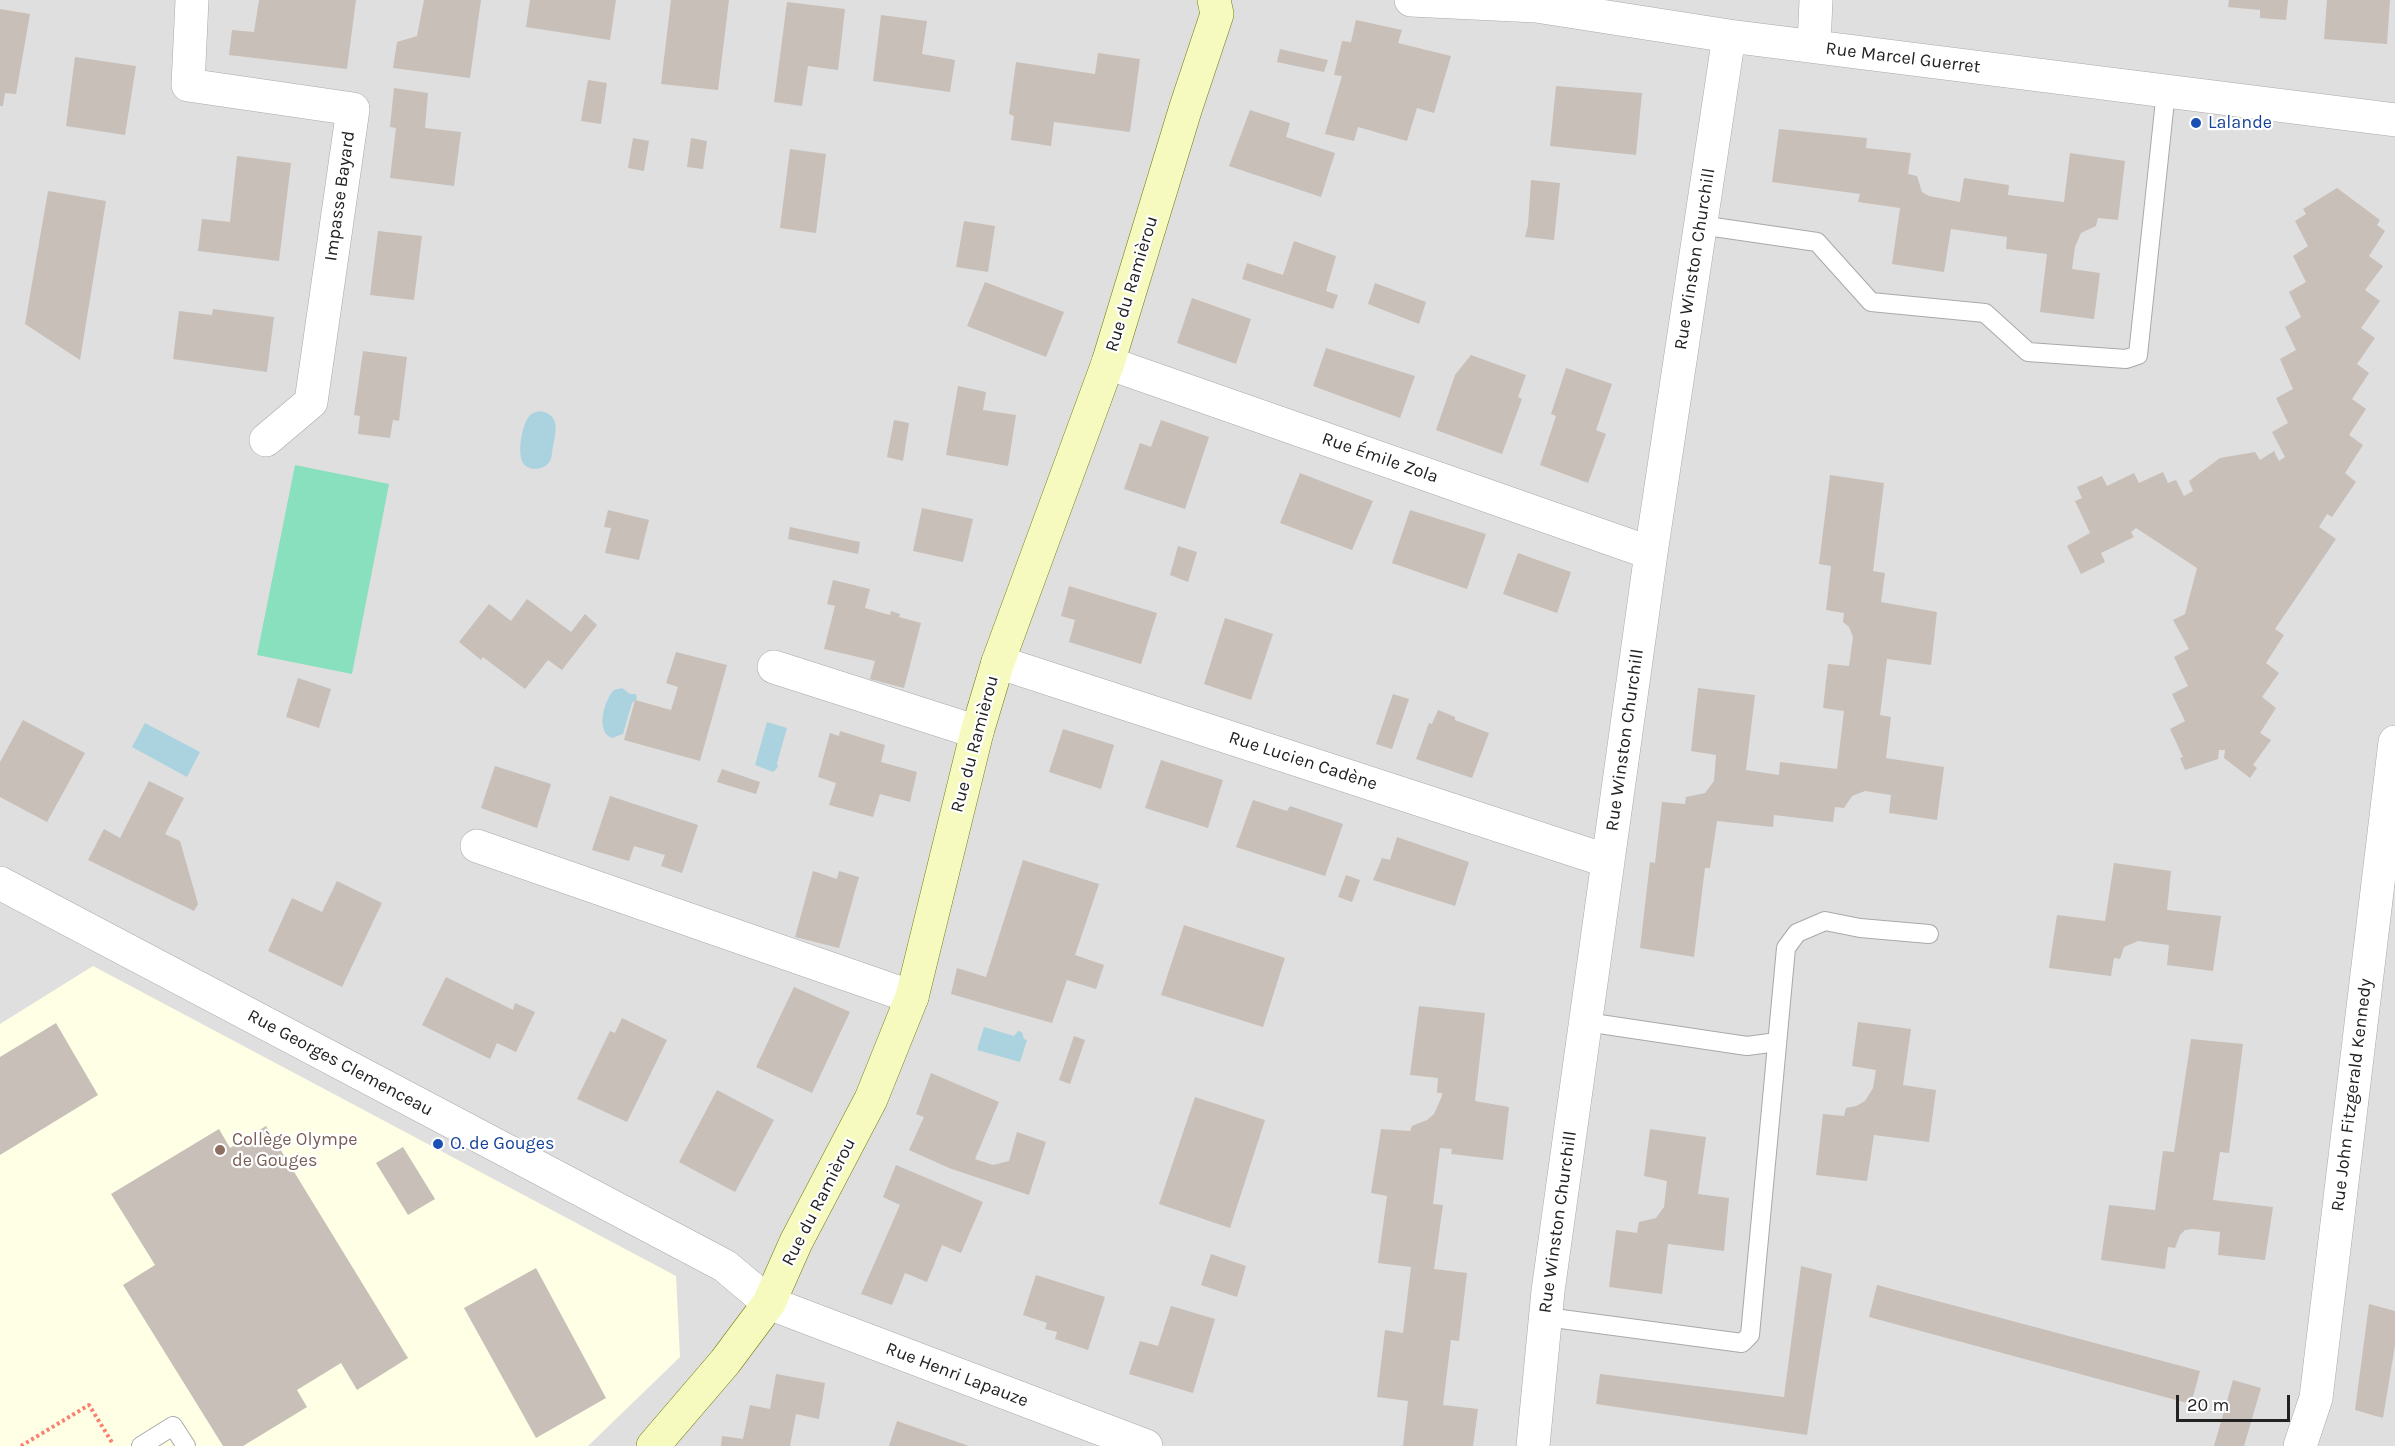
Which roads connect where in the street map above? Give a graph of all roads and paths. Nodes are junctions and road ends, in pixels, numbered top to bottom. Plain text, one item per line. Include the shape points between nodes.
1 (192, 0) edge
2 (1214, 0) edge
3 (1412, 0) edge
4 (1816, 0) edge
5 (1729, 36) junction
6 (1814, 46) junction
7 (2166, 91) junction
8 (2395, 120) edge
9 (1700, 225) junction
10 (1108, 363) junction
11 (266, 440) dead end
12 (1651, 553) junction
13 (998, 662) junction
14 (774, 667) dead end
15 (977, 732) junction
16 (2395, 742) edge
17 (477, 846) dead end
18 (1608, 861) junction
19 (0, 883) edge
20 (1929, 934) dead end
21 (912, 997) junction
22 (1586, 1023) junction
23 (1776, 1042) junction
24 (769, 1304) junction
25 (1546, 1317) junction
26 (21, 1446) edge
27 (114, 1446) edge
28 (141, 1446) edge
29 (186, 1446) edge
30 (653, 1446) edge
31 (1146, 1446) edge
32 (1533, 1446) edge
33 (2300, 1446) edge

1 - 11 street, Impasse Bayard via 188,85 353,109 311,402
2 - 10 street, Rue du Ramièrou via 1217,14
3 - 5 street, Rue Marcel Guerret via 1536,6
4 - 6 street
5 - 6 street, Rue Marcel Guerret
5 - 9 street, Rue Winston Churchill
6 - 7 street, Rue Marcel Guerret
7 - 8 street, Rue Marcel Guerret
7 - 9 lane via 2138,355 2126,359 2028,352 1985,313 1871,303 1817,242
9 - 12 street, Rue Winston Churchill
10 - 12 street, Rue Émile Zola
10 - 13 street, Rue du Ramièrou
12 - 18 street, Rue Winston Churchill
13 - 15 street, Rue du Ramièrou
13 - 18 street, Rue Lucien Cadène
14 - 15 street
15 - 21 street, Rue du Ramièrou
16 - 33 street, Rue John Fitzgerald Kennedy via 2316,1398
17 - 21 street
18 - 22 street, Rue Winston Churchill
19 - 24 street, Rue Georges Clemenceau via 725,1266
20 - 23 lane via 1825,921 1797,933 1786,948
21 - 24 street, Rue du Ramièrou via 871,1099 796,1242
22 - 23 lane via 1747,1046
22 - 25 street, Rue Winston Churchill
23 - 25 lane via 1750,1335 1742,1343
24 - 30 street, Rue du Ramièrou
24 - 31 street, Rue Henri Lapauze
25 - 32 street, Rue Winston Churchill
26 - 27 path via 89,1405
28 - 29 lane via 174,1426

